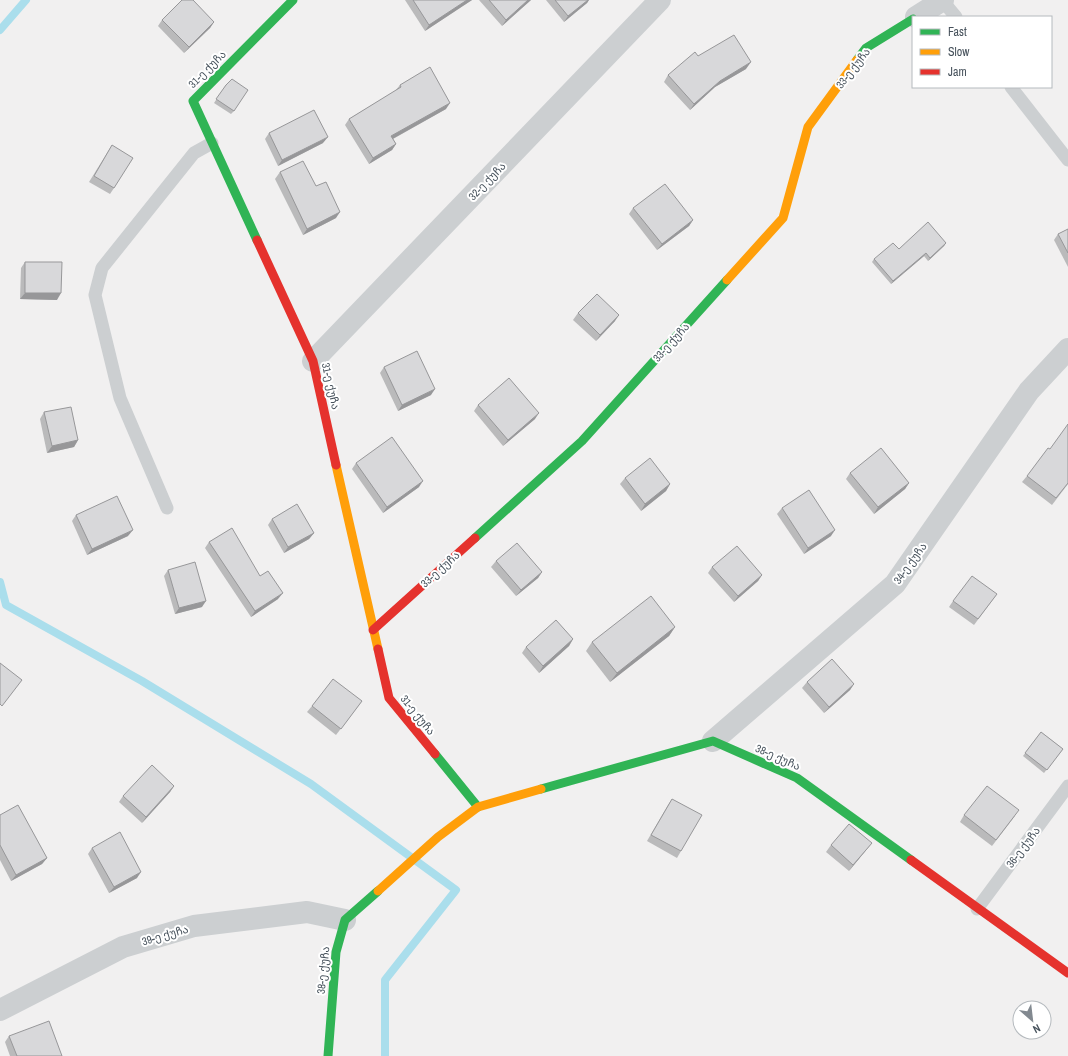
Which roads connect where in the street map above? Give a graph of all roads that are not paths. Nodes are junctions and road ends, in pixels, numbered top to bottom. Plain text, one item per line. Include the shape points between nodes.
1 (294, 0) edge
2 (660, 0) edge
3 (943, 0) edge
4 (918, 16) edge
5 (955, 16) edge
6 (912, 20) edge
7 (1012, 88) edge
8 (212, 143) junction
9 (1068, 160) edge
10 (1068, 349) edge
11 (313, 361) junction
12 (167, 508) dead end
13 (373, 630) junction
14 (713, 741) junction
15 (1068, 786) edge
16 (478, 807) junction
17 (977, 909) junction
18 (345, 920) junction
19 (1068, 973) edge
20 (0, 1010) edge
21 (328, 1056) edge

1 - 8 street, 31-ე ქუჩა via 192,101
2 - 11 street, 32-ე ქუჩა
3 - 4 street
3 - 5 lane
6 - 13 street, 33-ე ქუჩა via 866,48 808,127 783,218 582,441
7 - 9 lane
8 - 11 street, 31-ე ქუჩა
8 - 12 lane via 194,153 102,268 95,295 120,398
10 - 14 street, 34-ე ქუჩა via 1029,391 895,584
11 - 13 street, 31-ე ქუჩა
13 - 16 street, 31-ე ქუჩა via 389,698
14 - 16 street
14 - 17 street, 38-ე ქუჩა via 797,778
15 - 17 lane, 36-ე ქუჩა
16 - 18 street via 438,837
17 - 19 street, 38-ე ქუჩა
18 - 20 street, 39-ე ქუჩა via 308,912 194,926 123,947
18 - 21 street, 38-ე ქუჩა via 336,952

